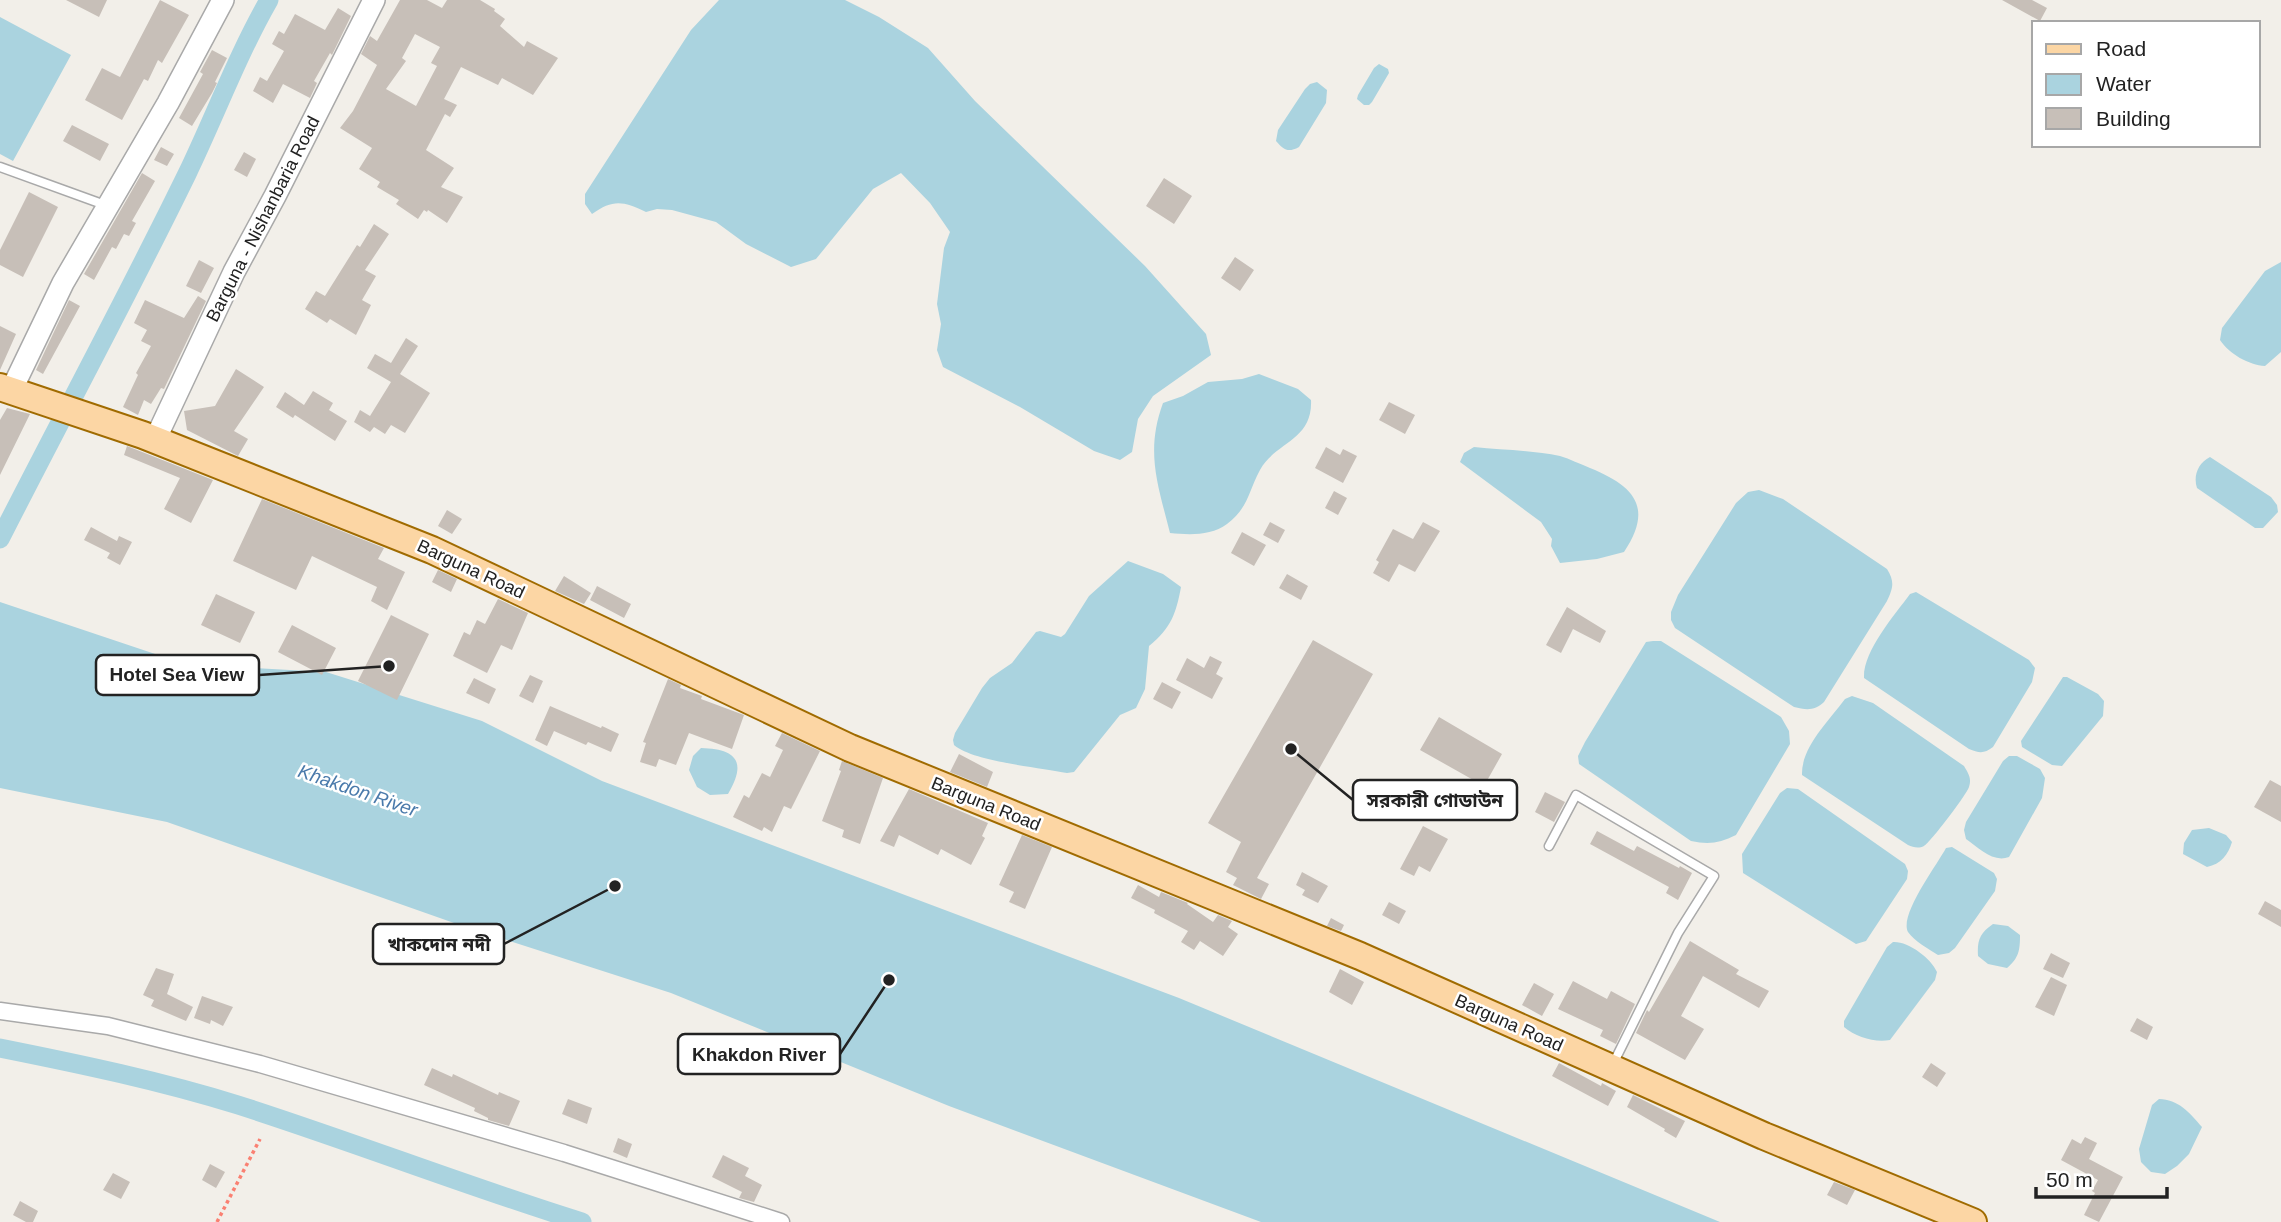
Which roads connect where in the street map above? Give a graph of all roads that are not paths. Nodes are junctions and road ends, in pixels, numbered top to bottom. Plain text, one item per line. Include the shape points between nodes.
1 (223, 0) edge
2 (374, 0) edge
3 (0, 167) edge
4 (108, 206) junction
5 (6, 389) edge
6 (149, 437) junction
7 (1549, 846) dead end
8 (0, 1011) edge
9 (1611, 1068) junction
10 (780, 1222) edge
11 (1973, 1222) edge

1 - 4 street
2 - 6 street, Barguna - Nishanbaria Road
3 - 4 lane
4 - 5 street
5 - 6 main road, Barguna Road
6 - 9 main road, Barguna Road via 432,550 850,748 1360,956
7 - 9 lane via 1576,795 1714,876 1678,933
8 - 10 street via 108,1027 260,1064
9 - 11 main road, Barguna Road

